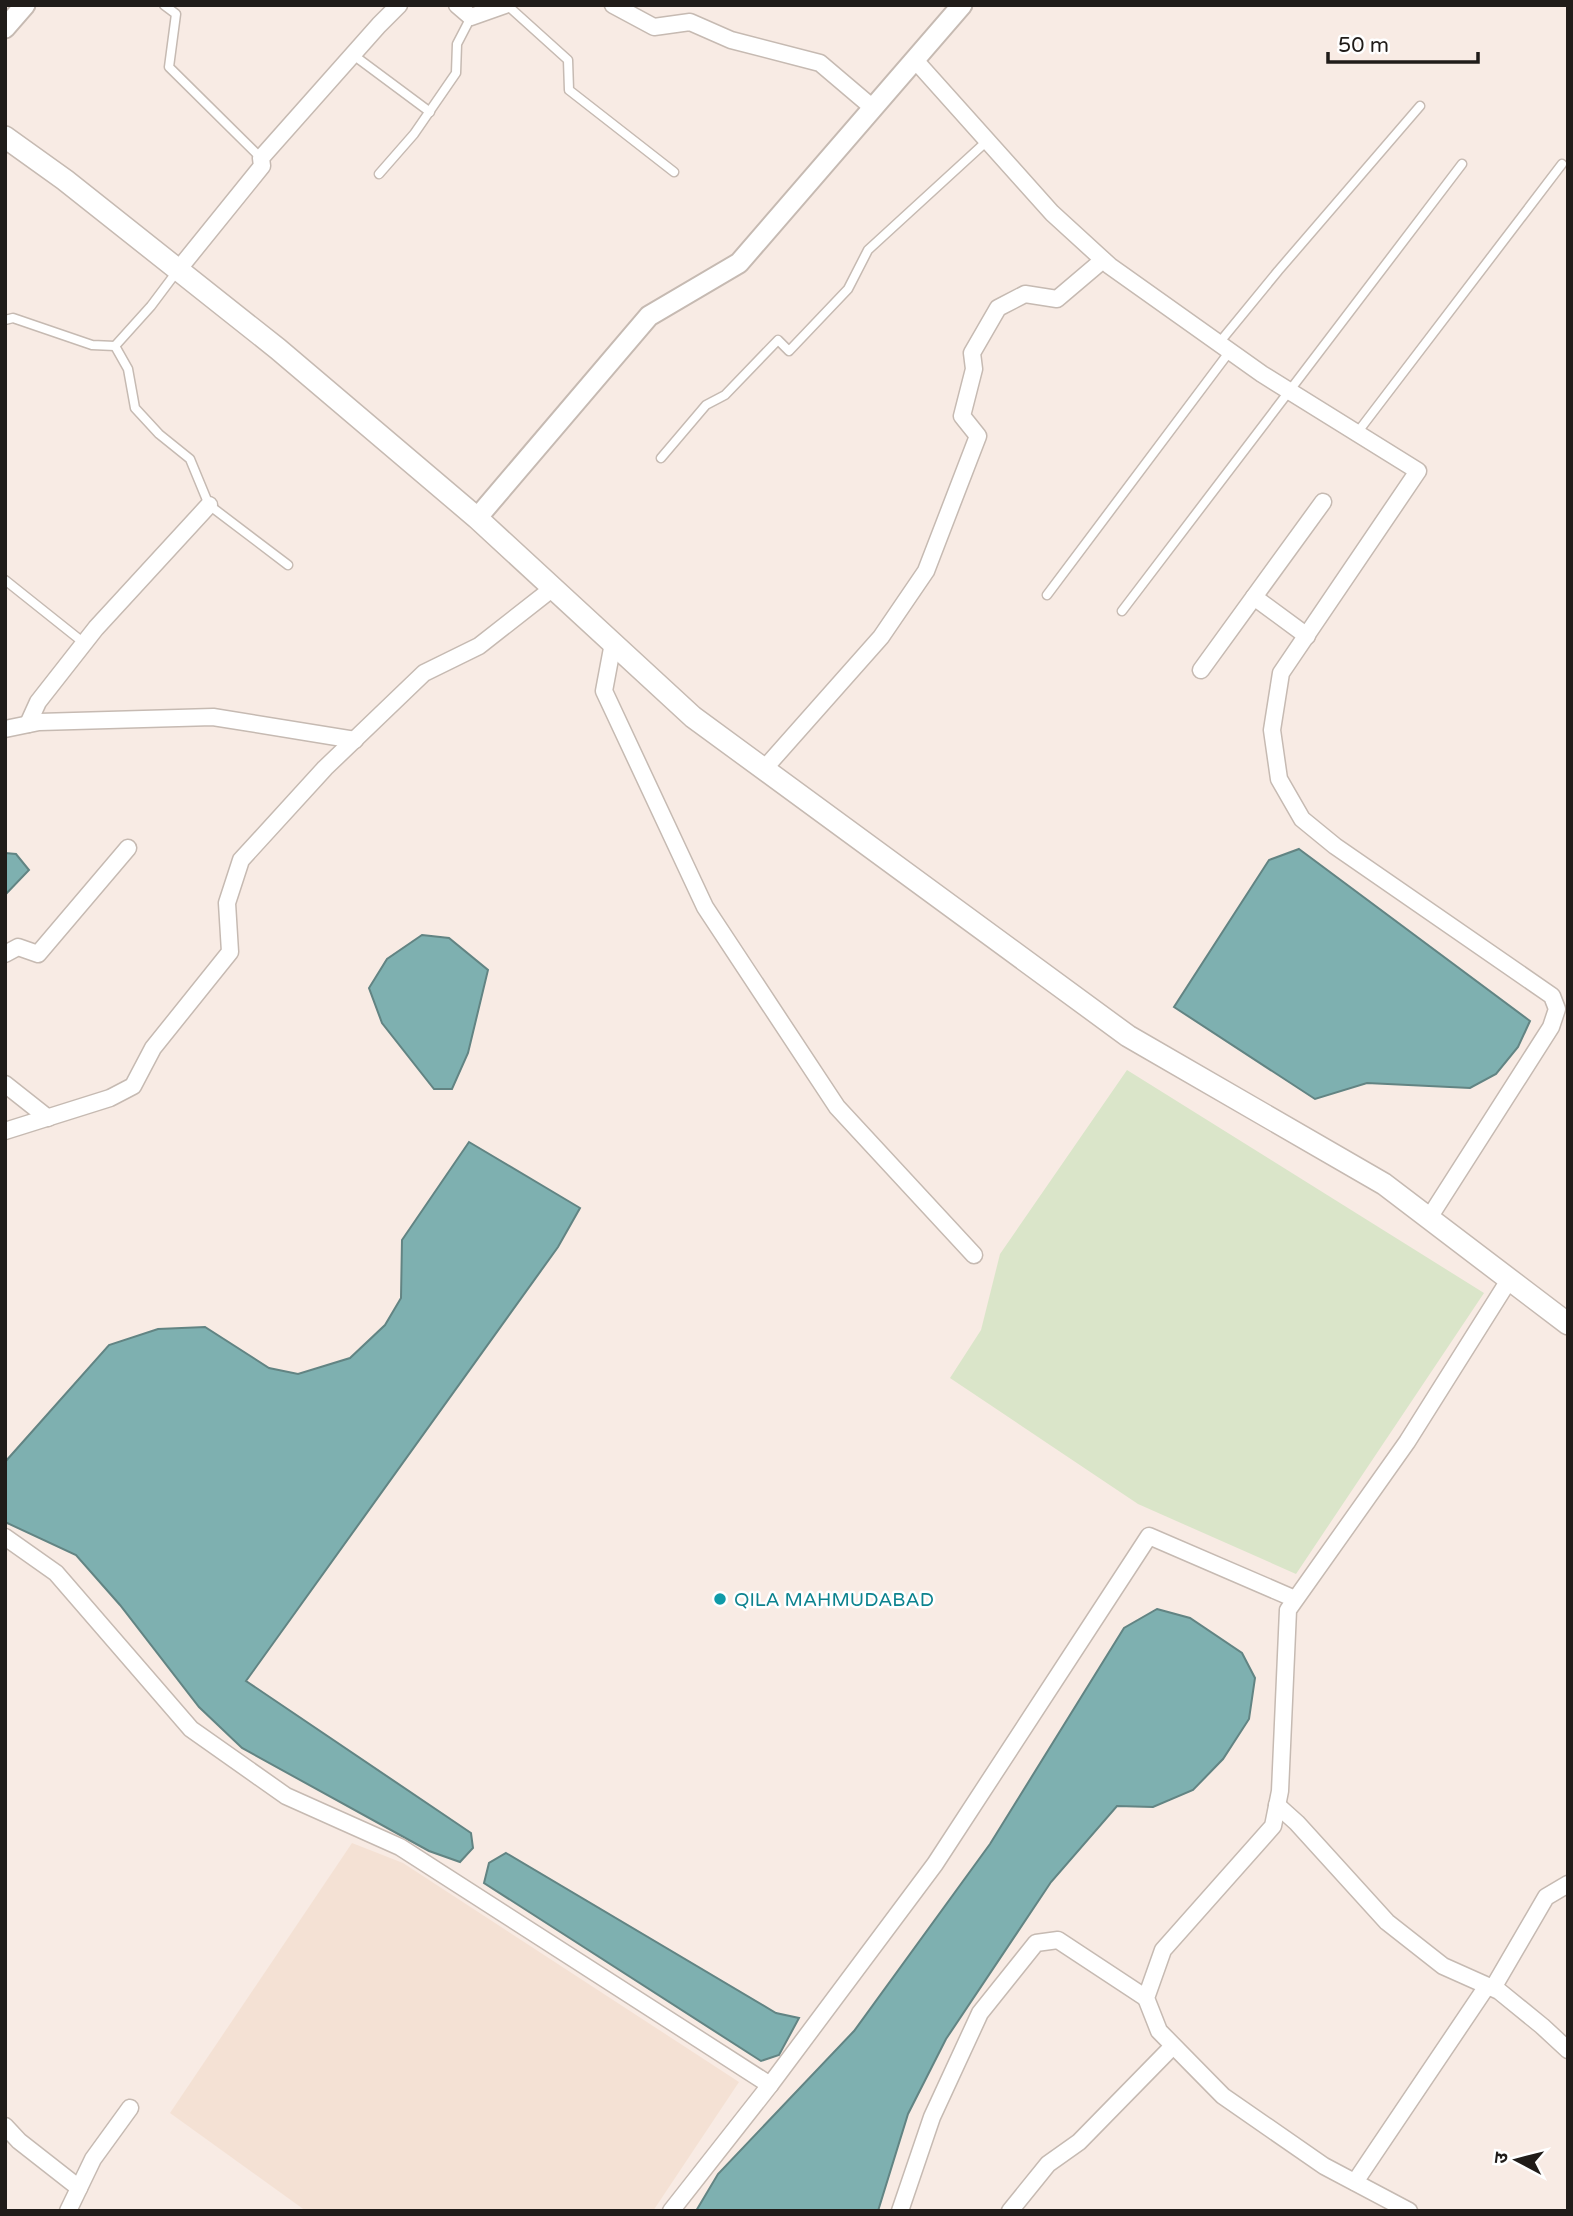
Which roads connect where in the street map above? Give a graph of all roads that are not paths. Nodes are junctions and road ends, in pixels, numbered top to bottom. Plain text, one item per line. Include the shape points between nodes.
1 (24, 5) edge
2 (164, 5) edge
3 (399, 5) edge
4 (457, 5) edge
5 (506, 5) edge
6 (613, 5) edge
7 (962, 5) edge
8 (471, 17) junction
9 (5, 27) edge
10 (352, 54) junction
11 (915, 60) junction
12 (1420, 106) dead end
13 (873, 108) junction
14 (430, 112) junction
15 (5, 137) edge
16 (987, 141) junction
17 (261, 158) junction
18 (1462, 164) dead end
19 (1562, 164) dead end
20 (674, 172) dead end
21 (379, 174) dead end
22 (1103, 260) junction
23 (178, 270) junction
24 (5, 320) edge
25 (115, 346) junction
26 (1225, 347) junction
27 (1290, 391) junction
28 (1357, 433) junction
29 (661, 458) dead end
30 (1323, 502) dead end
31 (209, 505) junction
32 (477, 518) junction
33 (288, 565) dead end
34 (5, 580) edge
35 (553, 588) junction
36 (1047, 595) dead end
37 (1254, 597) junction
38 (1122, 611) dead end
39 (1307, 636) junction
40 (84, 643) junction
41 (613, 643) junction
42 (1201, 670) dead end
43 (28, 724) junction
44 (5, 729) edge
45 (355, 740) junction
46 (764, 769) junction
47 (128, 848) dead end
48 (5, 954) edge
49 (5, 1084) edge
50 (48, 1118) junction
51 (5, 1131) edge
52 (1429, 1219) junction
53 (974, 1255) dead end
54 (1510, 1280) junction
55 (1568, 1324) edge
56 (5, 1537) edge
57 (1295, 1599) junction
58 (1277, 1805) junction
59 (1568, 1884) edge
60 (1490, 1987) junction
61 (1146, 1998) junction
62 (1173, 2046) junction
63 (1568, 2050) edge
64 (770, 2085) junction
65 (130, 2108) dead end
66 (5, 2126) edge
67 (1355, 2182) junction
68 (79, 2188) junction
69 (68, 2211) edge
70 (671, 2211) edge
71 (900, 2211) edge
72 (1010, 2211) edge
73 (1409, 2211) edge

1 - 9 street
2 - 17 lane via 176,14 169,67
3 - 10 street
4 - 8 street
5 - 8 street
5 - 20 lane via 568,61 569,90
6 - 13 street via 654,27 690,22 731,40 820,63
7 - 11 street
8 - 14 lane via 457,44 456,73
10 - 14 lane
10 - 17 street
11 - 13 street
11 - 16 street
12 - 26 lane via 1278,271
13 - 32 street via 739,263 649,316
14 - 21 lane
15 - 23 main road
16 - 22 street via 1052,213
16 - 29 lane via 868,250 848,289 789,351 778,340 725,395 706,405
17 - 23 street via 262,166
18 - 27 lane
19 - 28 lane
22 - 26 street
22 - 46 street via 1057,299 1025,294 998,309 972,353 974,369 962,416 978,436 926,570 881,637
23 - 25 lane
23 - 32 main road
24 - 25 lane via 13,318 92,345
25 - 31 lane via 128,369 135,408 190,459
26 - 27 street
26 - 36 lane
27 - 28 street
27 - 38 lane
28 - 39 street via 1418,471
30 - 37 street
31 - 33 lane
31 - 40 street
32 - 35 main road
34 - 40 lane
35 - 41 main road
35 - 45 street via 479,646 424,673
37 - 39 street
37 - 42 street
39 - 52 street via 1281,673 1272,730 1279,779 1302,818 1335,846 1552,996 1557,1009 1551,1027
40 - 43 street via 38,702
41 - 46 main road via 693,717
41 - 53 street via 604,691 705,907 837,1107
43 - 44 street
43 - 45 street via 213,717
45 - 50 street via 240,860 227,903 230,951 153,1048 133,1086
46 - 52 main road via 1128,1036 1384,1184
47 - 48 street via 37,954 18,947
49 - 50 street
50 - 51 street
52 - 54 main road
54 - 55 main road
54 - 57 street via 1407,1442
56 - 64 street via 56,1573 191,1729 286,1796 400,1847
57 - 58 street via 1288,1610
57 - 64 street via 1149,1536 935,1864
58 - 60 street via 1387,1922 1443,1966
58 - 61 street via 1273,1826 1163,1950
59 - 60 street via 1546,1897
60 - 63 street
60 - 67 street
61 - 62 street via 1158,2031
61 - 71 street via 1058,1940 1036,1942 980,2013 932,2117
62 - 67 street via 1223,2096 1324,2166
62 - 72 street via 1079,2142 1048,2164
64 - 70 street
65 - 68 street via 93,2159
66 - 68 street
67 - 73 street
68 - 69 street

